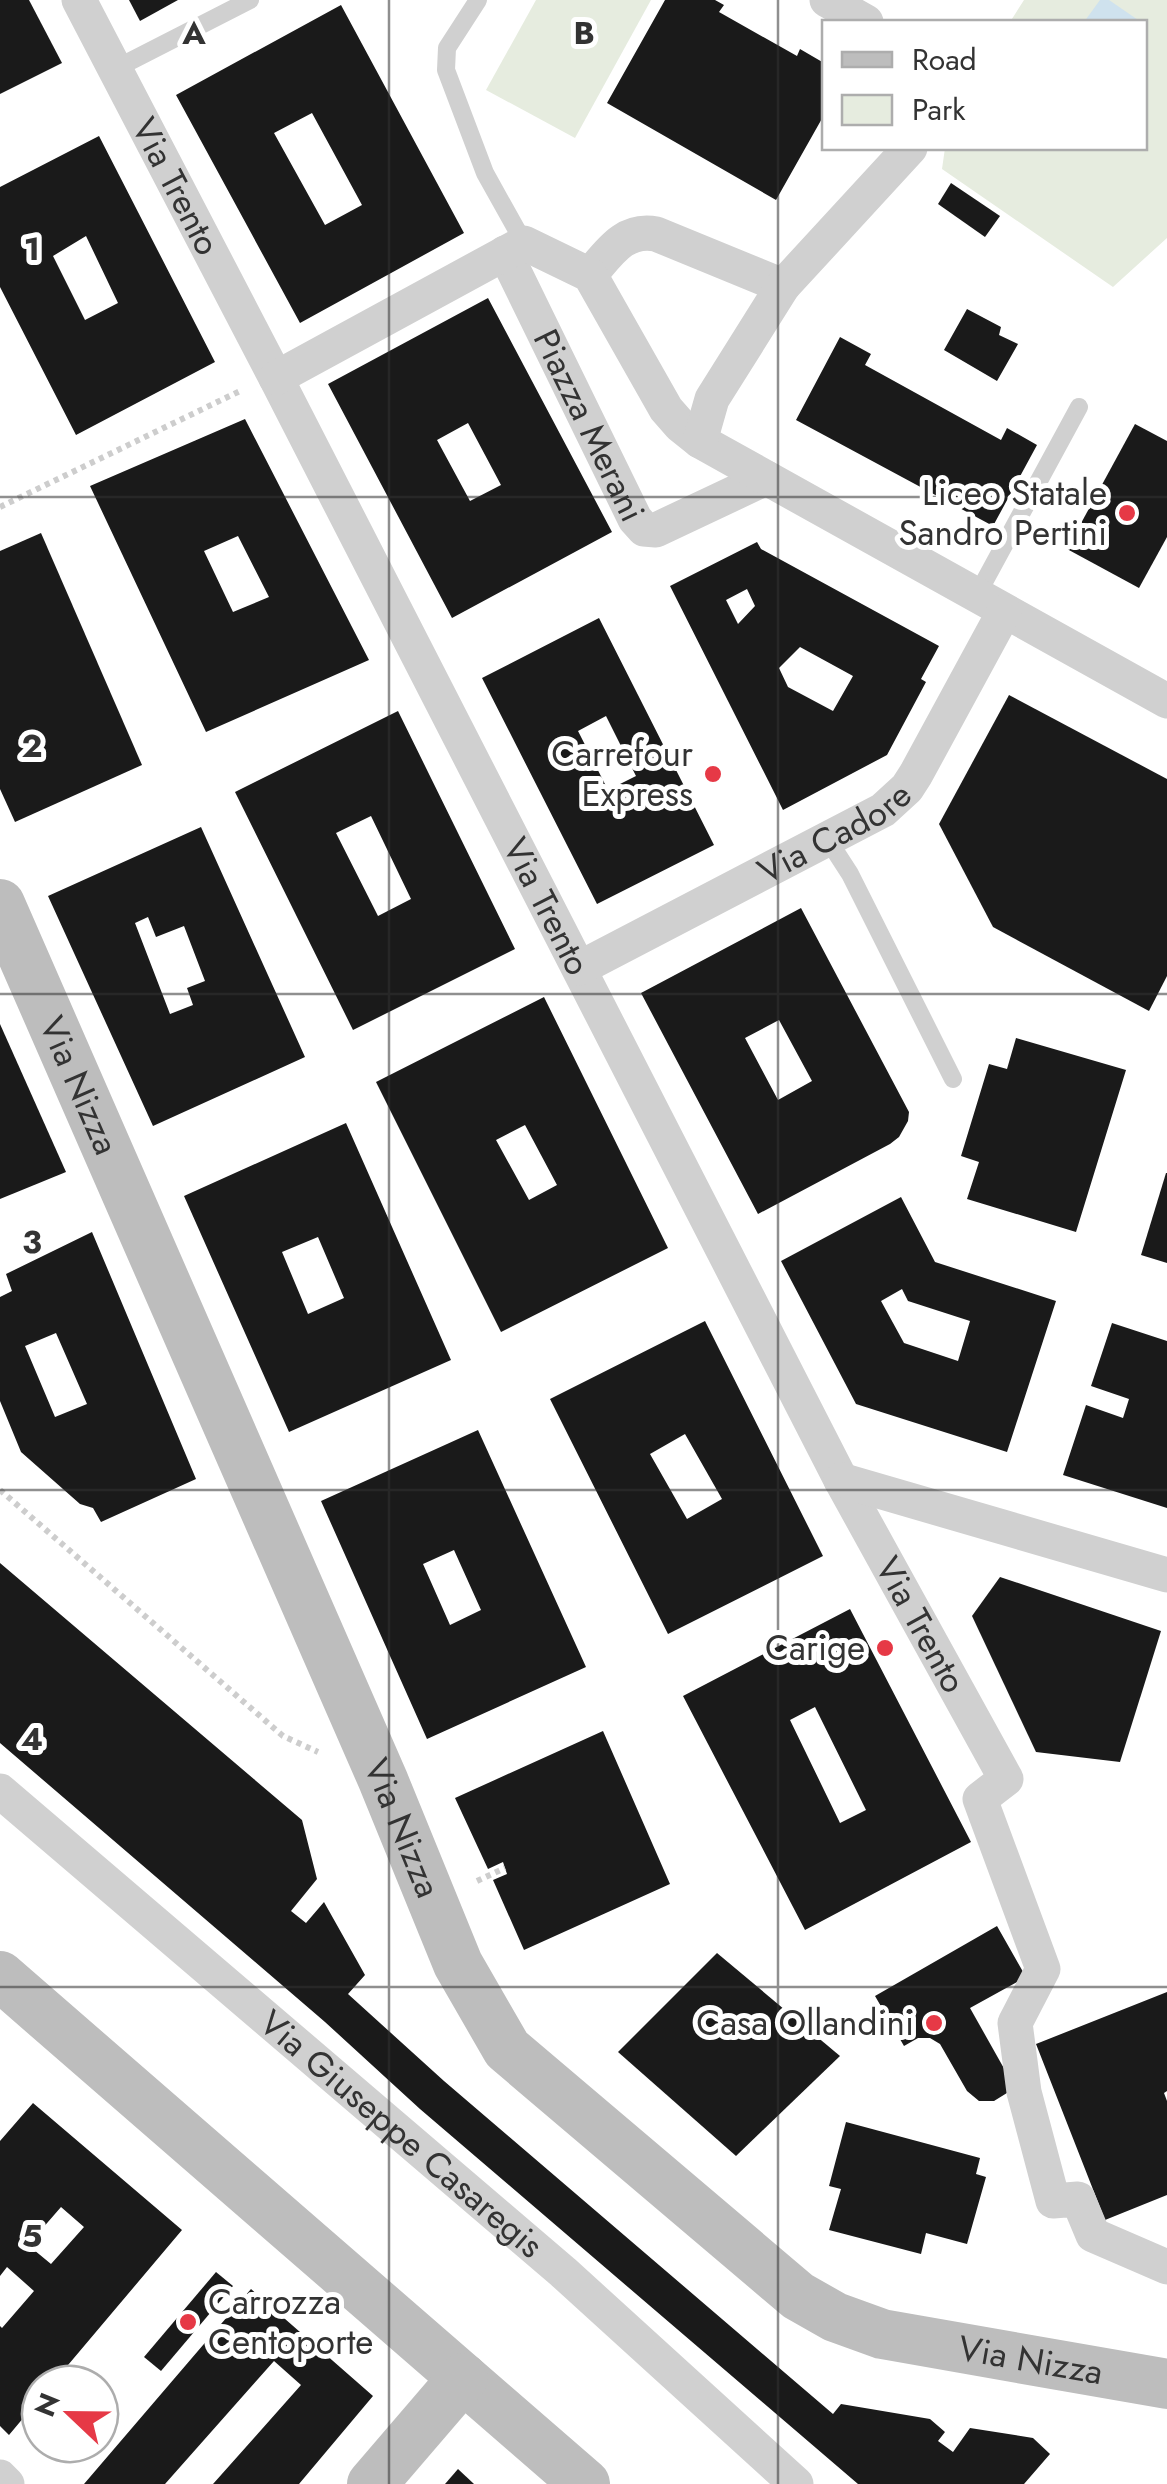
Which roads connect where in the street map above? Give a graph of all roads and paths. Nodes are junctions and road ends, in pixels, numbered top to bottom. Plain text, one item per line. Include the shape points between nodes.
1 (78, 0) edge
2 (250, 0) edge
3 (478, 0) edge
4 (827, 0) edge
5 (862, 20) edge
6 (116, 69) junction
7 (908, 150) edge
8 (515, 248) junction
9 (590, 274) junction
10 (782, 286) junction
11 (276, 378) junction
12 (240, 391) dead end
13 (1080, 406) dead end
14 (700, 441) junction
15 (766, 478) junction
16 (0, 507) edge
17 (990, 603) junction
18 (1167, 701) edge
19 (828, 840) junction
20 (0, 904) edge
21 (580, 968) junction
22 (953, 1079) dead end
23 (841, 1480) junction
24 (0, 1490) edge
25 (1167, 1575) edge
26 (328, 1756) dead end
27 (0, 1791) edge
28 (505, 1868) dead end
29 (477, 1880) dead end
30 (0, 1976) edge
31 (1167, 2267) edge
32 (463, 2378) junction
33 (1167, 2384) edge
34 (0, 2478) edge
35 (7, 2484) edge
36 (372, 2484) edge
37 (585, 2484) edge
38 (796, 2484) edge

1 - 6 street, Via Trento
2 - 6 lane
3 - 8 lane, Piazza Merani via 447,48 446,70
4 - 5 street
6 - 11 street, Via Trento
7 - 10 street
8 - 9 street
8 - 11 street
8 - 15 street, Piazza Merani via 644,530
9 - 10 street via 618,244 642,231
9 - 14 street, Piazza Merani via 666,408
10 - 14 street via 712,399
11 - 21 street, Via Trento
12 - 16 path
13 - 17 lane
14 - 15 street, Piazza Merani
15 - 17 street, Piazza Merani
17 - 18 street, Piazza Merani
17 - 19 street, Via Cadore via 972,673 907,788 884,810
19 - 21 street, Via Cadore
19 - 22 lane
20 - 33 street, Via Nizza via 458,1964 507,2049 798,2296 836,2317 882,2334
21 - 23 street, Via Trento
23 - 25 street
23 - 31 street, Via Trento via 1006,1780 980,1799 1043,1968 1016,2024 1024,2092 1053,2201 1078,2199 1092,2235
24 - 26 path via 283,1736
27 - 38 street, Via Giuseppe Casaregis via 563,2272
28 - 29 path
30 - 32 street
32 - 36 street
32 - 37 street
34 - 35 street

